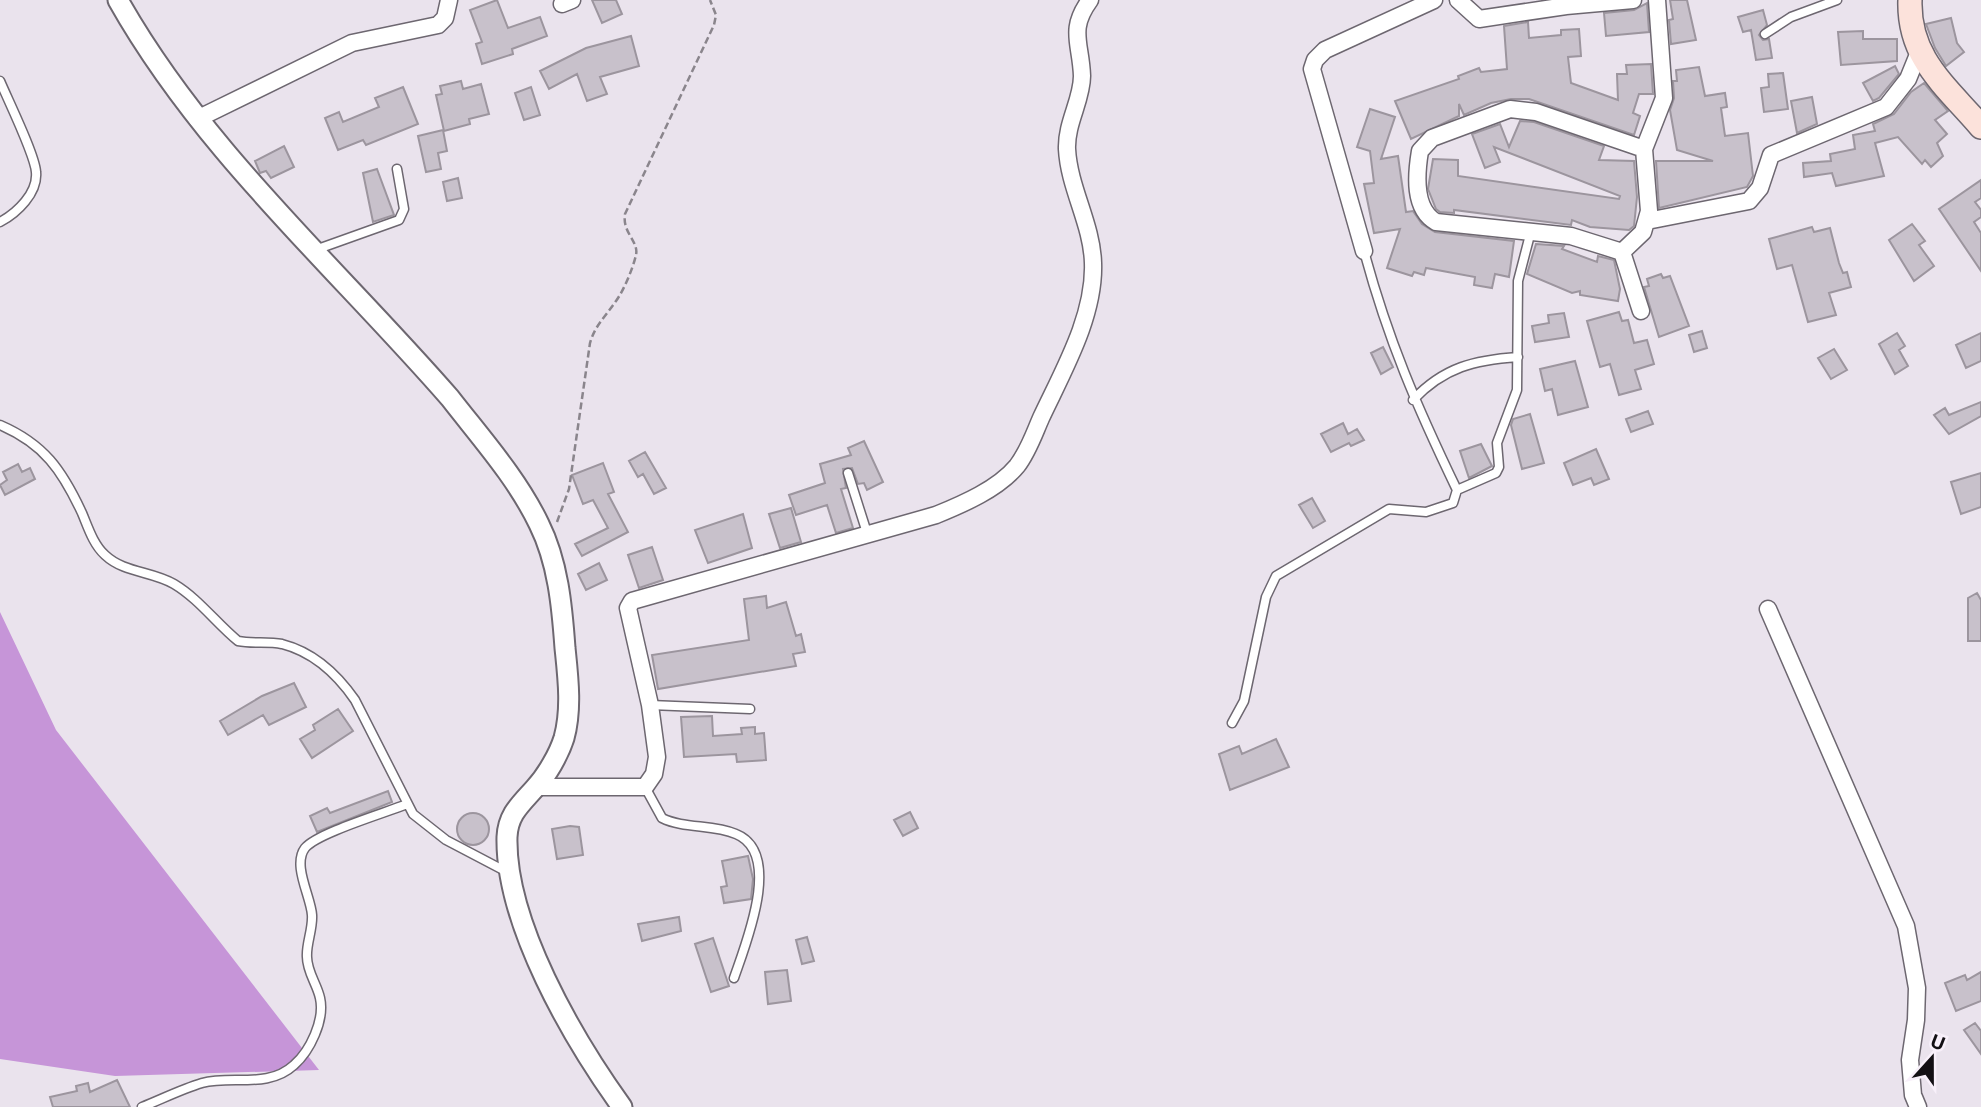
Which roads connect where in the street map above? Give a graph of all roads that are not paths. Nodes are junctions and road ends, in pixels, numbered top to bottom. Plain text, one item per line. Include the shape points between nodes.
1 (118, 0) edge
2 (449, 0) edge
3 (1090, 0) edge
4 (1434, 0) edge
5 (1458, 0) edge
6 (1633, 0) edge
7 (1657, 0) edge
8 (1837, 0) edge
9 (1910, 0) edge
10 (1765, 34) dead end
11 (1919, 52) junction
12 (0, 81) edge
13 (197, 119) junction
14 (1981, 127) edge
15 (1644, 149) junction
16 (397, 169) dead end
17 (1647, 221) junction
18 (0, 222) edge
19 (1531, 231) junction
20 (315, 250) junction
21 (1364, 251) joint
22 (1622, 252) junction
23 (1641, 311) dead end
24 (1518, 357) junction
25 (1413, 400) junction
26 (0, 425) edge
27 (848, 473) dead end
28 (1457, 490) junction
29 (868, 536) junction
30 (1768, 609) dead end
31 (650, 705) junction
32 (750, 709) dead end
33 (1232, 723) dead end
34 (537, 787) junction
35 (645, 787) junction
36 (407, 804) junction
37 (510, 873) junction
38 (734, 978) dead end
39 (142, 1107) edge
40 (622, 1107) edge
41 (1918, 1107) edge

1 - 13 street via 153,60
2 - 13 street via 445,19 438,25 352,43
3 - 29 street via 1076,29 1082,77 1067,148 1092,248 1093,284 1063,370 1023,458 1011,473 959,506
4 - 21 street via 1325,50 1312,69
5 - 6 street via 1479,19
7 - 15 street via 1664,98
8 - 10 lane via 1791,16
9 - 11 main road via 1911,29
11 - 14 main road
11 - 17 street via 1908,79 1886,107 1771,155 1760,188 1749,201
12 - 18 lane via 36,171 31,192 20,208
13 - 20 street
15 - 17 street
15 - 19 street via 1523,109 1497,111 1424,144 1418,159 1419,203 1428,218
16 - 20 lane via 404,209 399,219
17 - 22 street via 1637,241
19 - 22 street via 1571,236
19 - 24 lane via 1518,281
20 - 34 street via 450,398 523,496 545,540 561,600 568,682 564,739
21 - 25 lane via 1383,321
22 - 23 street
24 - 25 lane via 1462,365 1435,379
24 - 28 lane via 1517,390 1497,443 1499,467 1496,473
25 - 28 lane
26 - 36 lane via 42,449 74,497 98,548 112,561 172,583 238,641 280,643 298,650 344,683
27 - 29 lane
28 - 33 lane via 1453,503 1433,510 1390,509 1276,576 1266,597 1244,701
29 - 31 street via 632,601 628,608
30 - 41 street via 1906,926 1917,988 1910,1059
31 - 32 lane
31 - 35 street via 657,765
34 - 35 street
34 - 37 street via 516,807 509,824
35 - 38 lane via 662,818 734,833 755,851 761,872
36 - 37 lane via 446,840
36 - 39 lane via 322,836 306,845 302,853 312,916 307,957 321,1007 309,1048 293,1067 252,1081 201,1083
37 - 40 street via 548,987 593,1067

